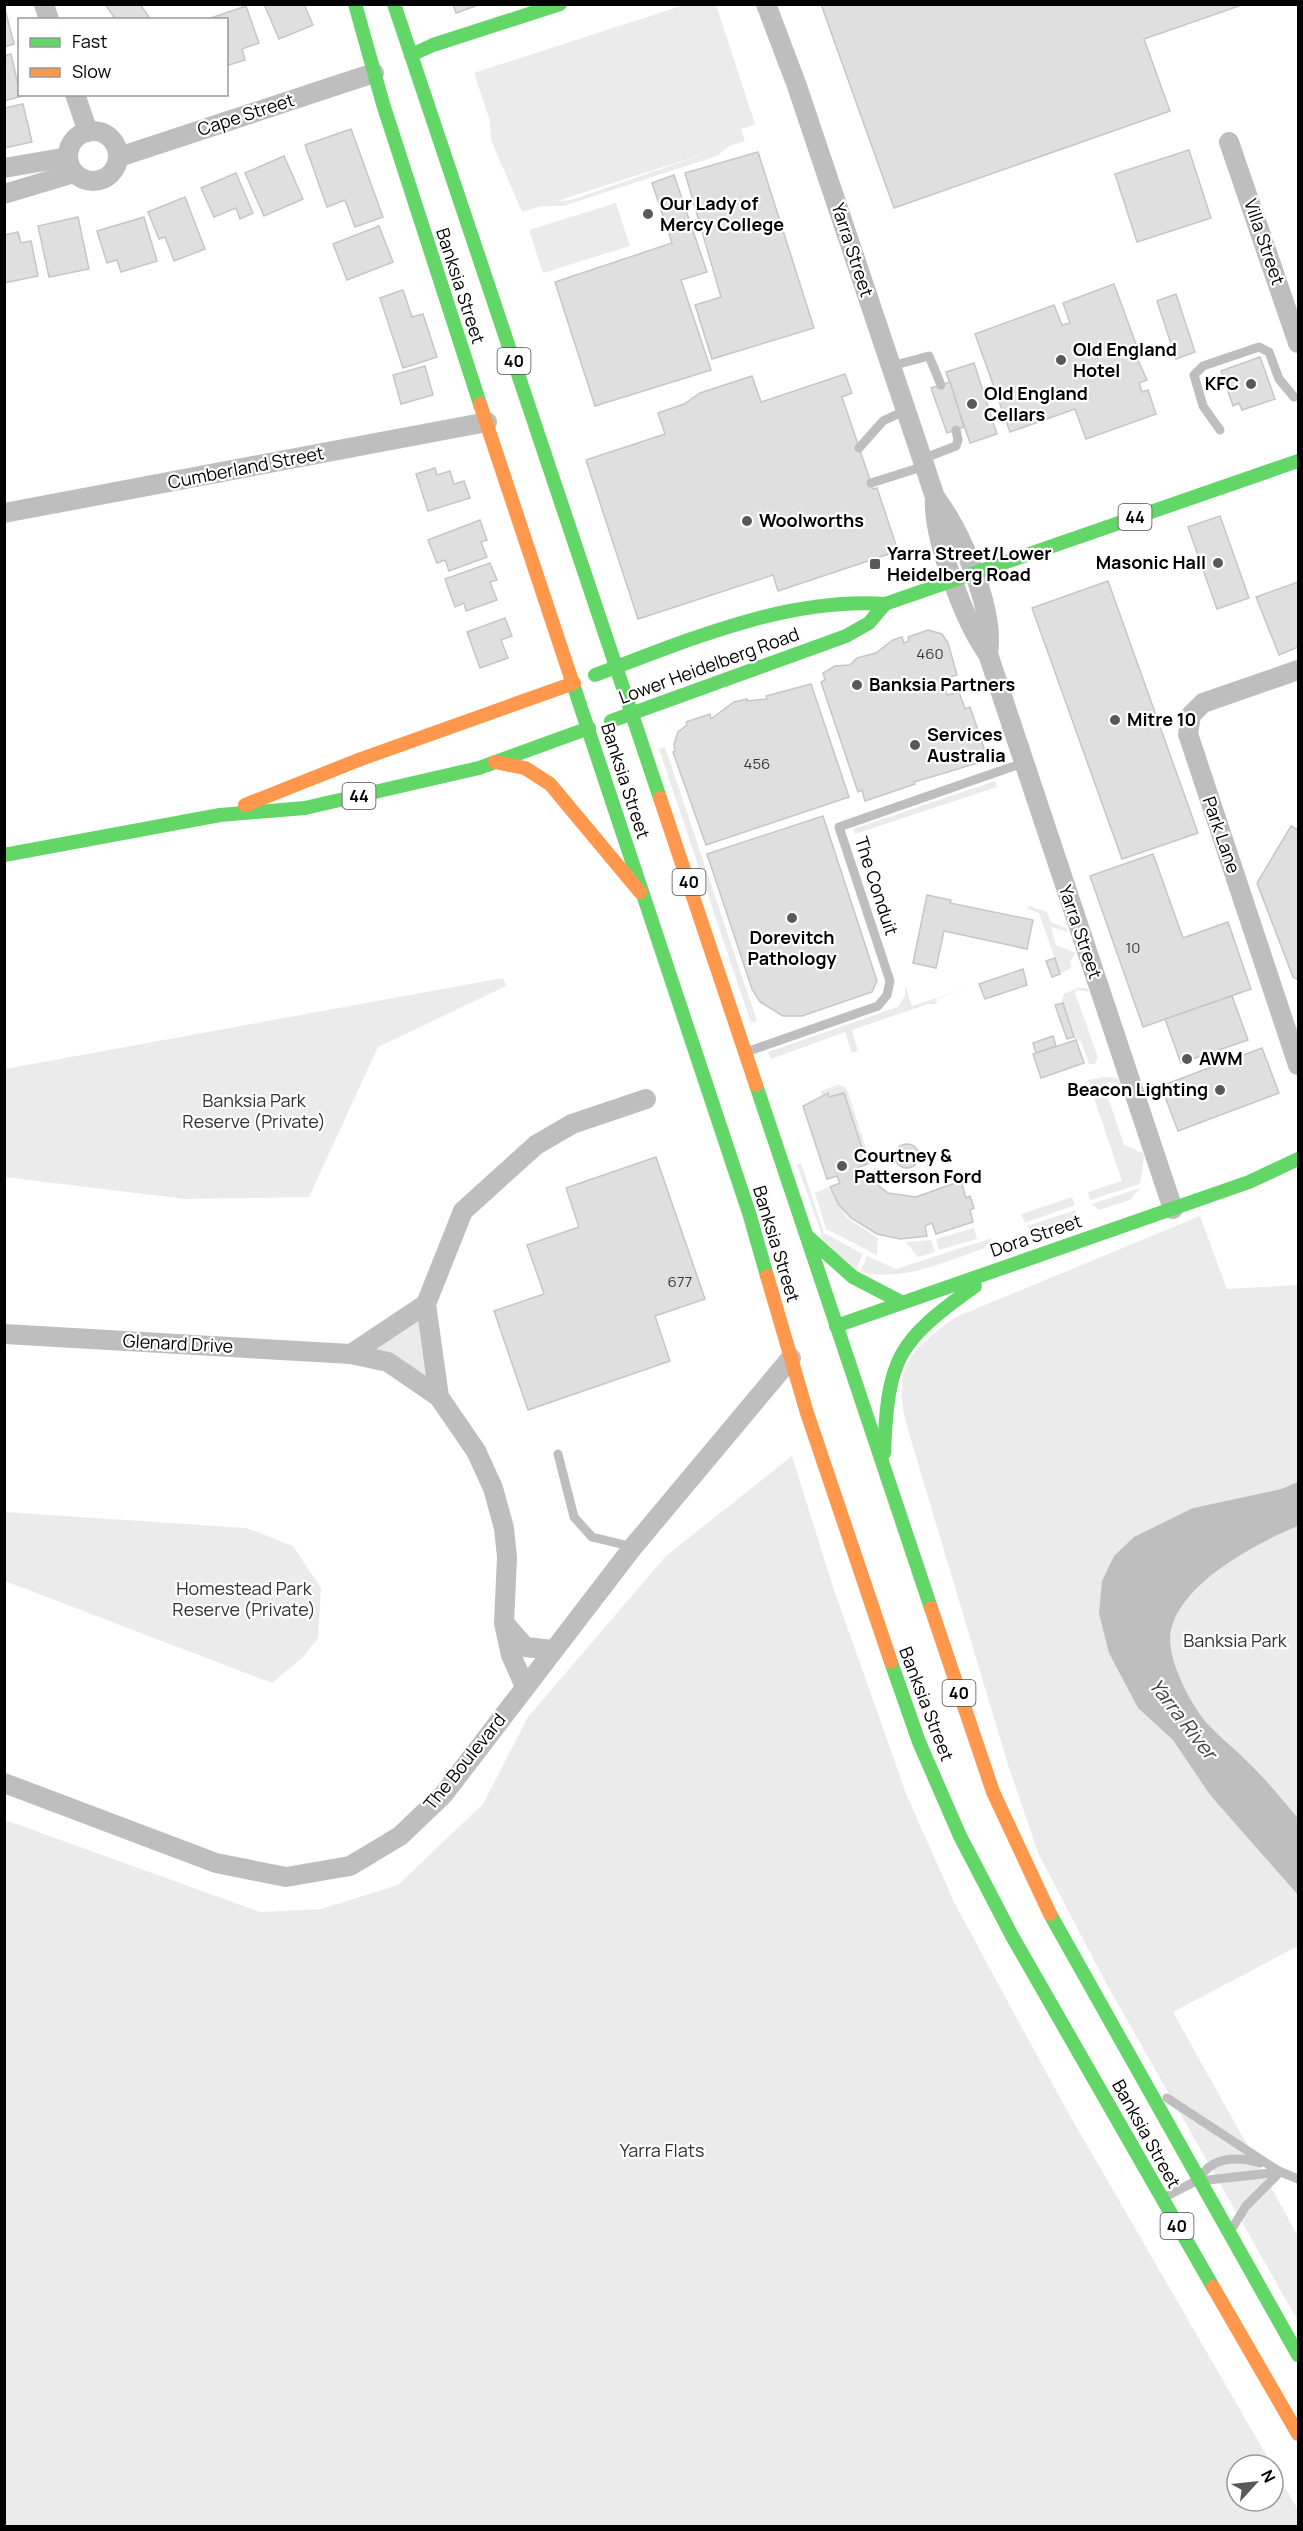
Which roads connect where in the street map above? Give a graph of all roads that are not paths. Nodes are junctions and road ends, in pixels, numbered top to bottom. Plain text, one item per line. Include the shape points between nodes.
1 (355, 4) edge
2 (394, 4) edge
3 (560, 4) edge
4 (766, 4) edge
5 (411, 55) junction
6 (386, 67) junction
7 (76, 96) edge
8 (88, 132) junction
9 (1229, 142) dead end
10 (118, 157) junction
11 (71, 165) junction
12 (4, 168) edge
13 (4, 194) edge
14 (1299, 343) edge
15 (891, 366) junction
16 (940, 385) dead end
17 (1294, 397) dead end
18 (906, 410) junction
19 (487, 422) junction
20 (956, 430) dead end
21 (1220, 430) dead end
22 (859, 448) dead end
23 (1299, 461) edge
24 (923, 462) junction
25 (871, 483) dead end
26 (935, 497) junction
27 (4, 513) edge
28 (972, 573) junction
29 (953, 580) junction
30 (885, 604) junction
31 (988, 654) junction
32 (617, 667) junction
33 (1299, 670) edge
34 (574, 683) junction
35 (632, 713) junction
36 (589, 728) junction
37 (495, 762) junction
38 (1023, 763) junction
39 (220, 815) junction
40 (4, 855) edge
41 (646, 900) junction
42 (745, 1052) junction
43 (1299, 1065) edge
44 (646, 1099) dead end
45 (1299, 1159) edge
46 (1173, 1209) junction
47 (804, 1233) junction
48 (1003, 1266) junction
49 (901, 1302) junction
50 (426, 1304) junction
51 (830, 1330) junction
52 (4, 1334) edge
53 (796, 1353) junction
54 (351, 1354) junction
55 (439, 1397) junction
56 (558, 1454) dead end
57 (884, 1469) junction
58 (633, 1547) junction
59 (504, 1623) junction
60 (553, 1650) junction
61 (525, 1687) junction
62 (4, 1784) edge
63 (1145, 2084) junction
64 (1280, 2172) junction
65 (1199, 2179) junction
66 (1299, 2179) edge
67 (1161, 2199) junction
68 (1229, 2233) junction
69 (1299, 2355) edge
70 (1299, 2434) edge

1 - 6 main road, Banksia Street / 40
2 - 5 main road, Banksia Street / 40
3 - 5 main road
4 - 15 street, Yarra Street
5 - 6 main road
5 - 32 main road, Banksia Street / 40
6 - 10 street, Cape Street
6 - 19 main road, Banksia Street / 40
7 - 8 street
8 - 10 street via 109,137 118,149
8 - 11 street via 74,141
9 - 14 street, Villa Street
10 - 11 street via 117,165 106,178 89,181
11 - 12 street
11 - 13 street
15 - 16 lane via 926,355 933,362
15 - 18 street, Yarra Street
17 - 21 lane via 1279,379 1269,352 1259,347 1203,366 1194,375 1203,406
18 - 22 lane via 883,421
18 - 24 street, Yarra Street
19 - 27 street, Cumberland Street
19 - 34 main road, Banksia Street / 40
20 - 24 lane via 956,446
23 - 28 main road, Lower Heidelberg Road / 44
24 - 25 lane
24 - 26 street, Yarra Street
26 - 28 street, Yarra Street via 955,530
26 - 29 street, Yarra Street via 937,528
28 - 29 main road, Lower Heidelberg Road / 44
28 - 31 street, Yarra Street via 988,628
29 - 30 main road, Lower Heidelberg Road / 44
29 - 31 street, Yarra Street
30 - 32 main road, Lower Heidelberg Road / 44 via 849,601 797,612
30 - 35 main road, Lower Heidelberg Road / 44 via 869,623 852,633
31 - 38 street, Yarra Street
32 - 34 main road, Lower Heidelberg Road / 44
32 - 35 main road, Banksia Street / 40
33 - 43 street, Park Lane via 1203,703 1191,715 1188,734
34 - 36 main road, Banksia Street / 40
34 - 39 main road, Lower Heidelberg Road / 44
35 - 36 main road, Lower Heidelberg Road / 44
35 - 42 main road, Banksia Street / 40
36 - 37 main road, Lower Heidelberg Road / 44
36 - 41 main road, Banksia Street / 40
37 - 39 main road, Lower Heidelberg Road / 44 via 429,781 305,807
37 - 41 main road via 525,768 550,784
38 - 42 lane, The Conduit via 838,827 890,981 887,995 878,1006
38 - 46 street, Yarra Street
39 - 40 main road, Lower Heidelberg Road / 44
41 - 53 main road, Banksia Street / 40
42 - 47 main road, Banksia Street / 40
44 - 50 street, Glenard Drive via 572,1124 536,1145 463,1211
45 - 46 main road, Dora Street
46 - 48 main road, Dora Street
47 - 49 main road via 847,1273
47 - 51 main road, Banksia Street / 40
48 - 49 main road, Dora Street
48 - 57 main road via 927,1322 900,1353 887,1395
49 - 51 main road, Dora Street
50 - 54 street
50 - 55 street, Glenard Drive
51 - 57 main road, Banksia Street / 40
52 - 54 street, Glenard Drive
53 - 58 street, The Boulevard
53 - 67 main road, Banksia Street / 40 via 881,1638 939,1788 1012,1936
54 - 55 street, Glenard Drive via 388,1362
55 - 59 street, Glenard Drive via 476,1451 493,1488 507,1557
56 - 58 lane via 574,1517 592,1537
57 - 63 main road, Banksia Street / 40 via 1000,1811 1036,1888
58 - 60 street, The Boulevard
59 - 60 street via 525,1647
59 - 61 street, Glenard Drive via 511,1655
60 - 61 street, The Boulevard
61 - 62 street, The Boulevard via 443,1795 400,1836 350,1866 319,1872 286,1877 216,1863
63 - 64 lane
63 - 65 main road, Banksia Street / 40
64 - 65 lane via 1220,2181
64 - 65 lane via 1251,2160 1234,2159 1214,2164
64 - 66 lane
64 - 68 lane via 1245,2206
65 - 67 lane
65 - 68 main road, Banksia Street / 40
67 - 70 main road, Banksia Street / 40
68 - 69 main road, Banksia Street / 40

